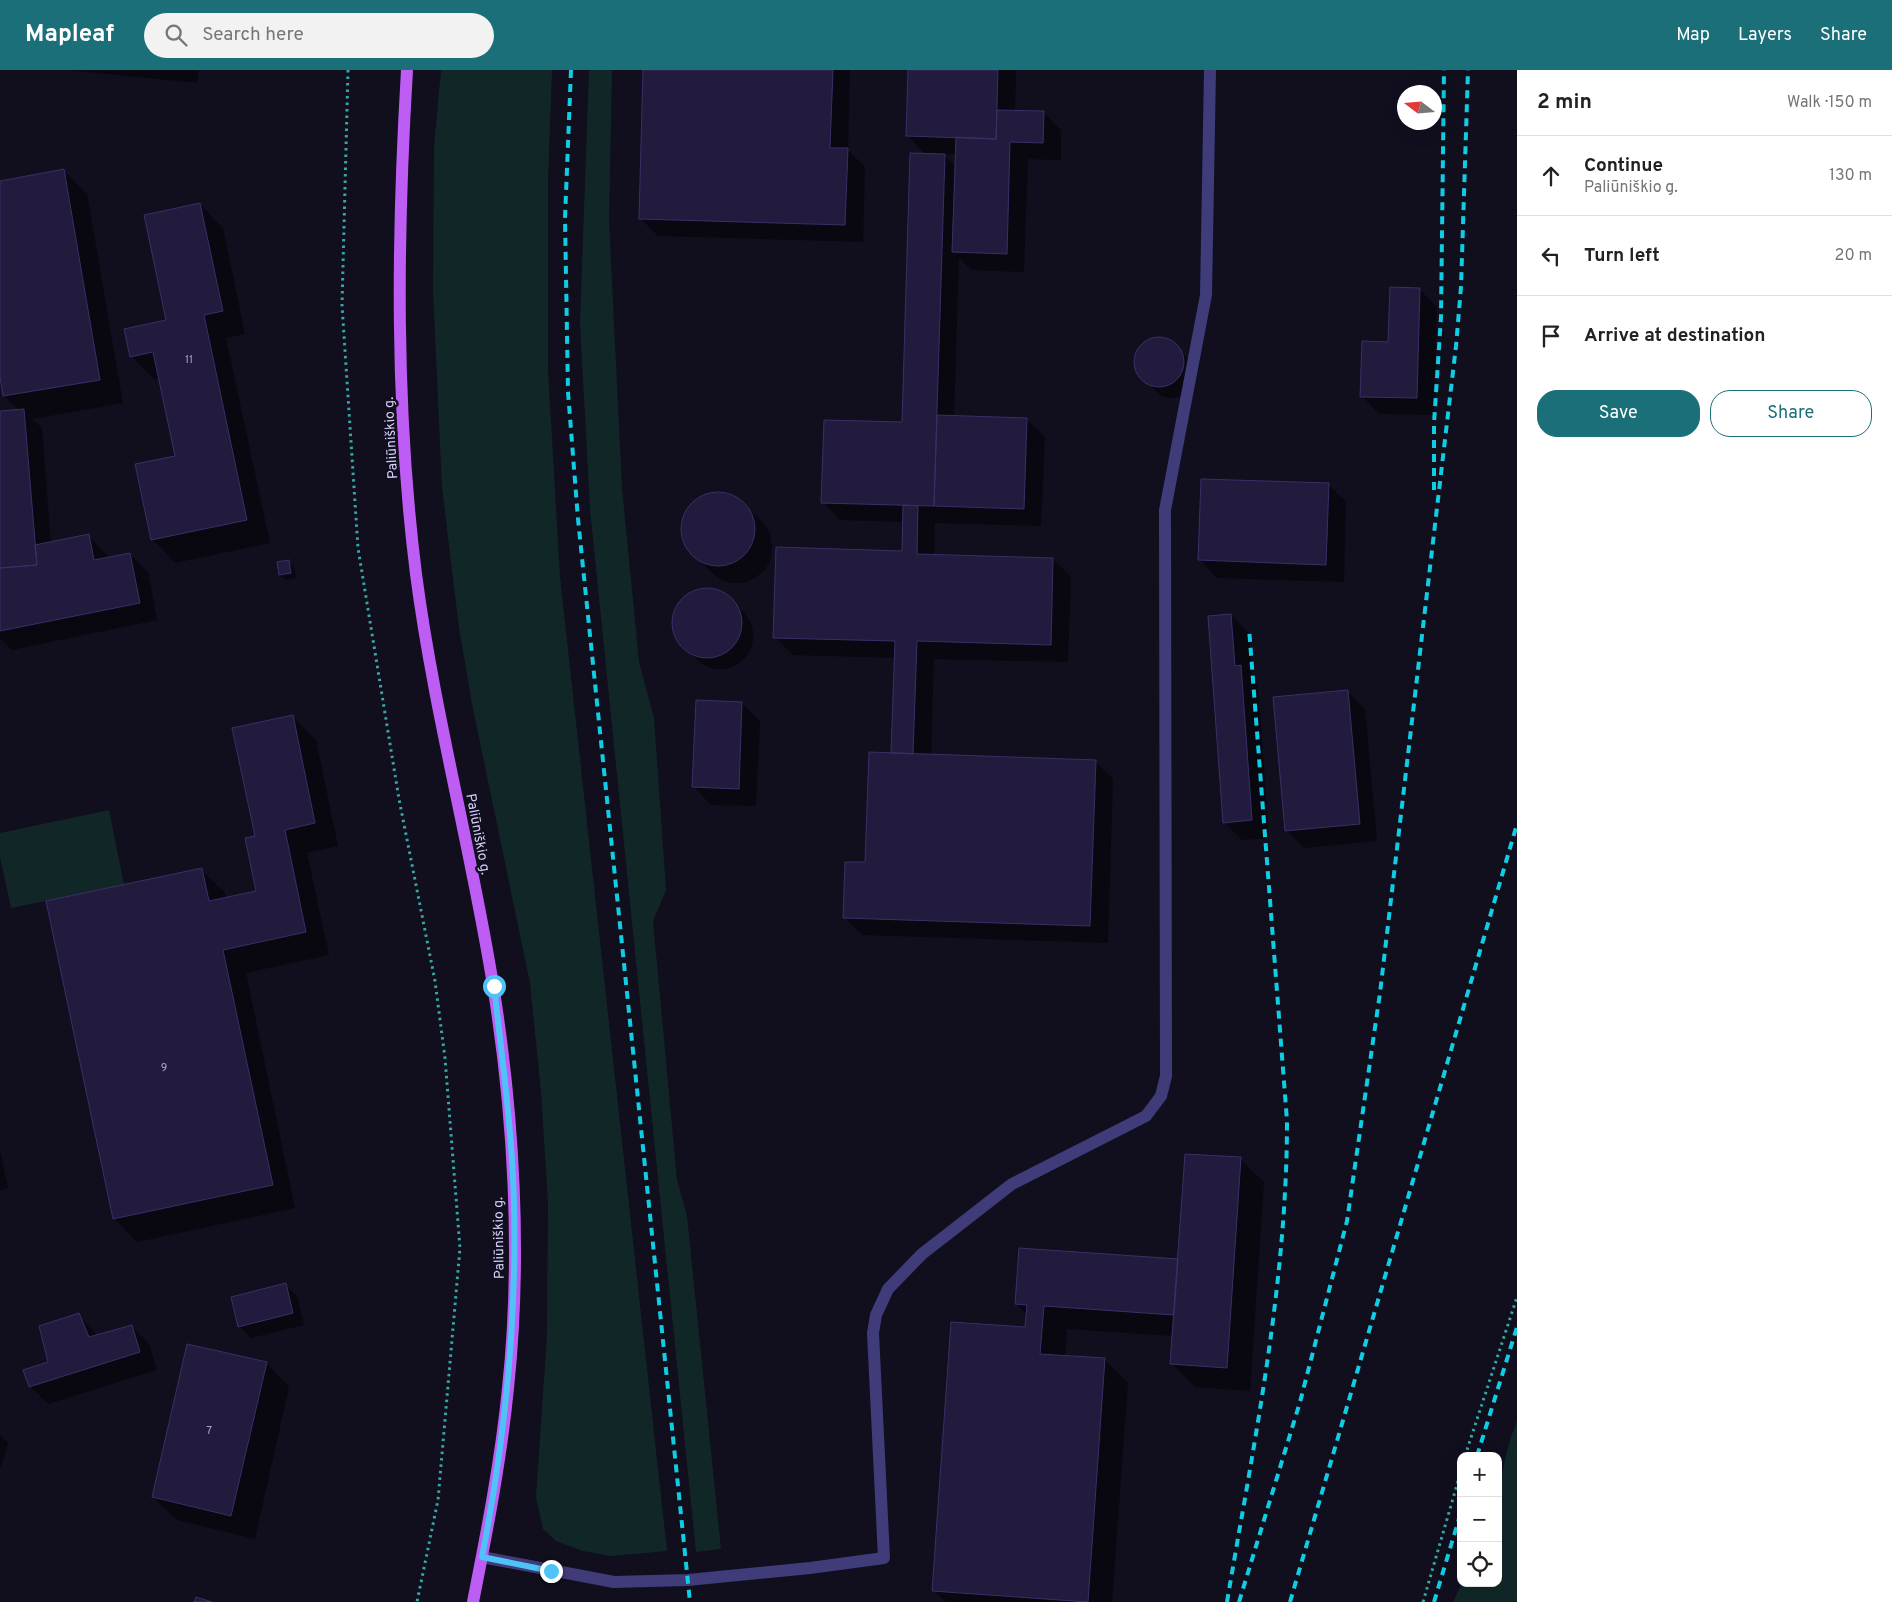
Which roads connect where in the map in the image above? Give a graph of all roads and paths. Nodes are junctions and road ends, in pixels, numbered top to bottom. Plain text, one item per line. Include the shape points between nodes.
1 (348, 70) edge
2 (407, 70) edge
3 (1210, 70) edge
4 (1517, 1297) edge
5 (1466, 1452) edge
6 (1457, 1485) edge
7 (482, 1557) junction
8 (417, 1602) edge
9 (473, 1602) edge
10 (1423, 1602) edge

1 - 8 path via 342,305 358,548 399,799 435,981 445,1058 460,1248 438,1500
2 - 7 main road, Paliūniškio g. via 402,150 400,302 408,498 427,645 494,986 514,1201 509,1386 496,1486
3 - 7 street via 1206,295 1165,510 1166,1076 1161,1096 1146,1116 1012,1184 922,1254 888,1289 876,1315 873,1333 884,1558 688,1580 614,1582
4 - 5 path
6 - 10 path
7 - 9 main road, Paliūniškio g.

